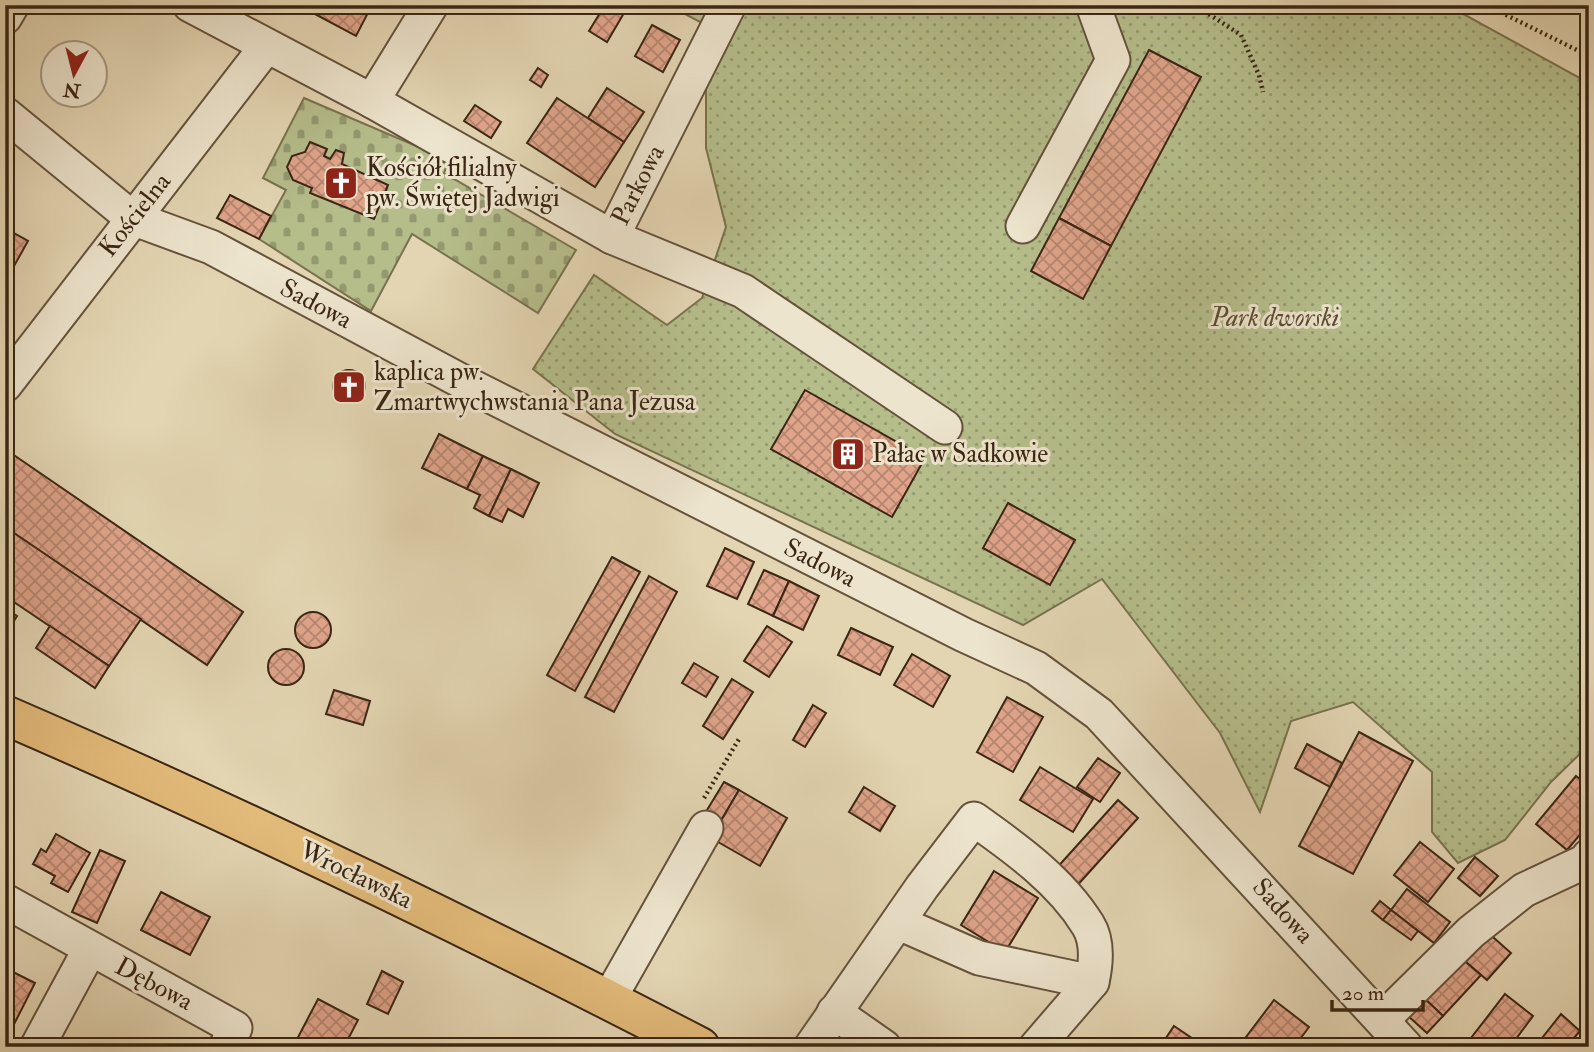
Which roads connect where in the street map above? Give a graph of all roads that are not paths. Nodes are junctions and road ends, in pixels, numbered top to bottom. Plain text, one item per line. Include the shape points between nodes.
1 (12, 5) edge
2 (190, 5) edge
3 (431, 5) edge
4 (729, 5) edge
5 (1093, 5) edge
6 (5, 18) edge
7 (266, 47) junction
8 (372, 101) junction
9 (5, 114) edge
10 (132, 218) junction
11 (1023, 226) dead end
12 (612, 237) junction
13 (11, 366) edge
14 (945, 426) dead end
15 (5, 715) edge
16 (706, 828) dead end
17 (1589, 856) edge
18 (5, 901) edge
19 (899, 923) junction
20 (90, 949) junction
21 (1092, 982) junction
22 (609, 999) junction
23 (834, 1012) junction
24 (1382, 1020) junction
25 (37, 1047) edge
26 (226, 1047) edge
27 (700, 1047) edge
28 (811, 1047) edge
29 (884, 1047) edge
30 (1036, 1047) edge
31 (1406, 1047) edge

1 - 6 street
2 - 7 street, Parkowa
3 - 8 street
4 - 12 street, Parkowa
5 - 11 street via 1112,60
7 - 8 street, Parkowa
7 - 10 street, Kościelna
8 - 12 street, Parkowa
9 - 10 street, Sadowa
10 - 13 street, Kościelna
10 - 24 street, Sadowa via 211,247 463,383 1036,668 1099,714
12 - 14 street via 743,291
15 - 22 main road, Wrocławska via 180,790
16 - 22 street
17 - 24 street via 1524,890 1471,932
18 - 20 street, Dębowa
19 - 21 street via 979,958
19 - 21 street via 974,819 1023,854 1089,926 1097,961
19 - 23 street
20 - 25 street, Dębowa
20 - 26 street, Dębowa via 236,1028
21 - 30 street
22 - 27 main road, Wrocławska
23 - 28 street
23 - 29 street
24 - 31 street, Sadowa

